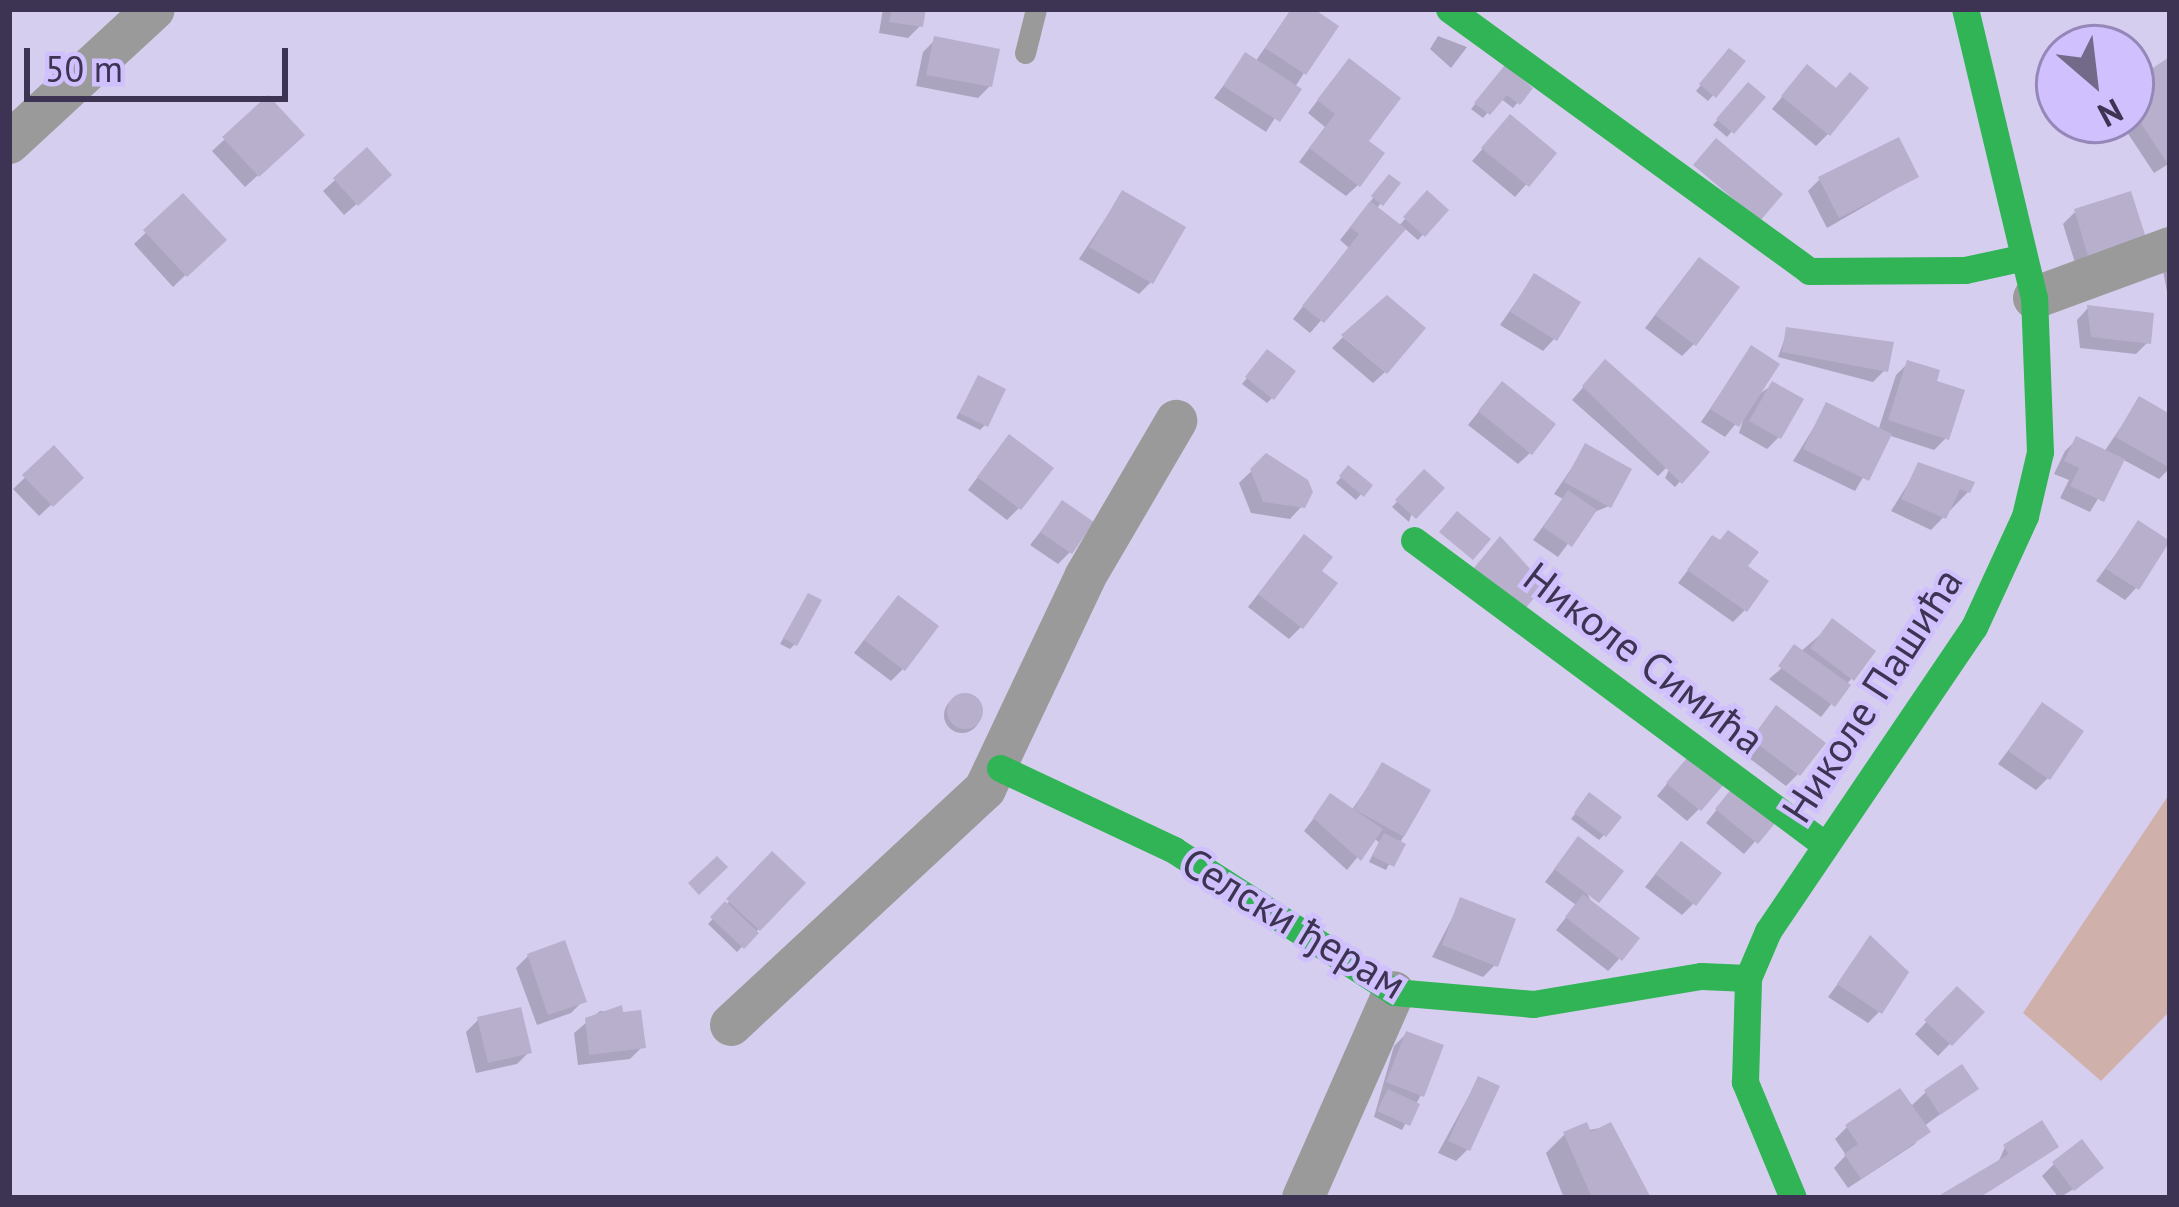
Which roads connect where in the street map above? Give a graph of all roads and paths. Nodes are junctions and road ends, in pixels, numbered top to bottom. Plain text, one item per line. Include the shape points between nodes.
1 (154, 9) edge
2 (1036, 9) edge
3 (1449, 9) edge
4 (1965, 9) edge
5 (1025, 53) dead end
6 (9, 143) edge
7 (2170, 248) edge
8 (2020, 258) junction
9 (2034, 298) junction
10 (1176, 421) dead end
11 (1414, 540) dead end
12 (1000, 768) junction
13 (1824, 844) junction
14 (1748, 978) junction
15 (1394, 992) junction
16 (730, 1025) dead end
17 (1303, 1198) edge
18 (1793, 1198) edge

1 - 6 street
2 - 5 lane
3 - 8 street via 1809,271 1965,270
4 - 8 street, Николе Пашића
7 - 9 street
8 - 9 street, Николе Пашића
9 - 13 street, Николе Пашића via 2042,425 2025,516 1974,627
10 - 12 street via 1085,577
11 - 13 street, Николе Симића
12 - 15 street, Селски ђерам via 1174,850
12 - 16 street
13 - 14 street, Николе Пашића
14 - 15 street, Селски ђерам via 1701,976 1533,1004
14 - 18 street, Николе Пашића via 1745,1082
15 - 17 street

